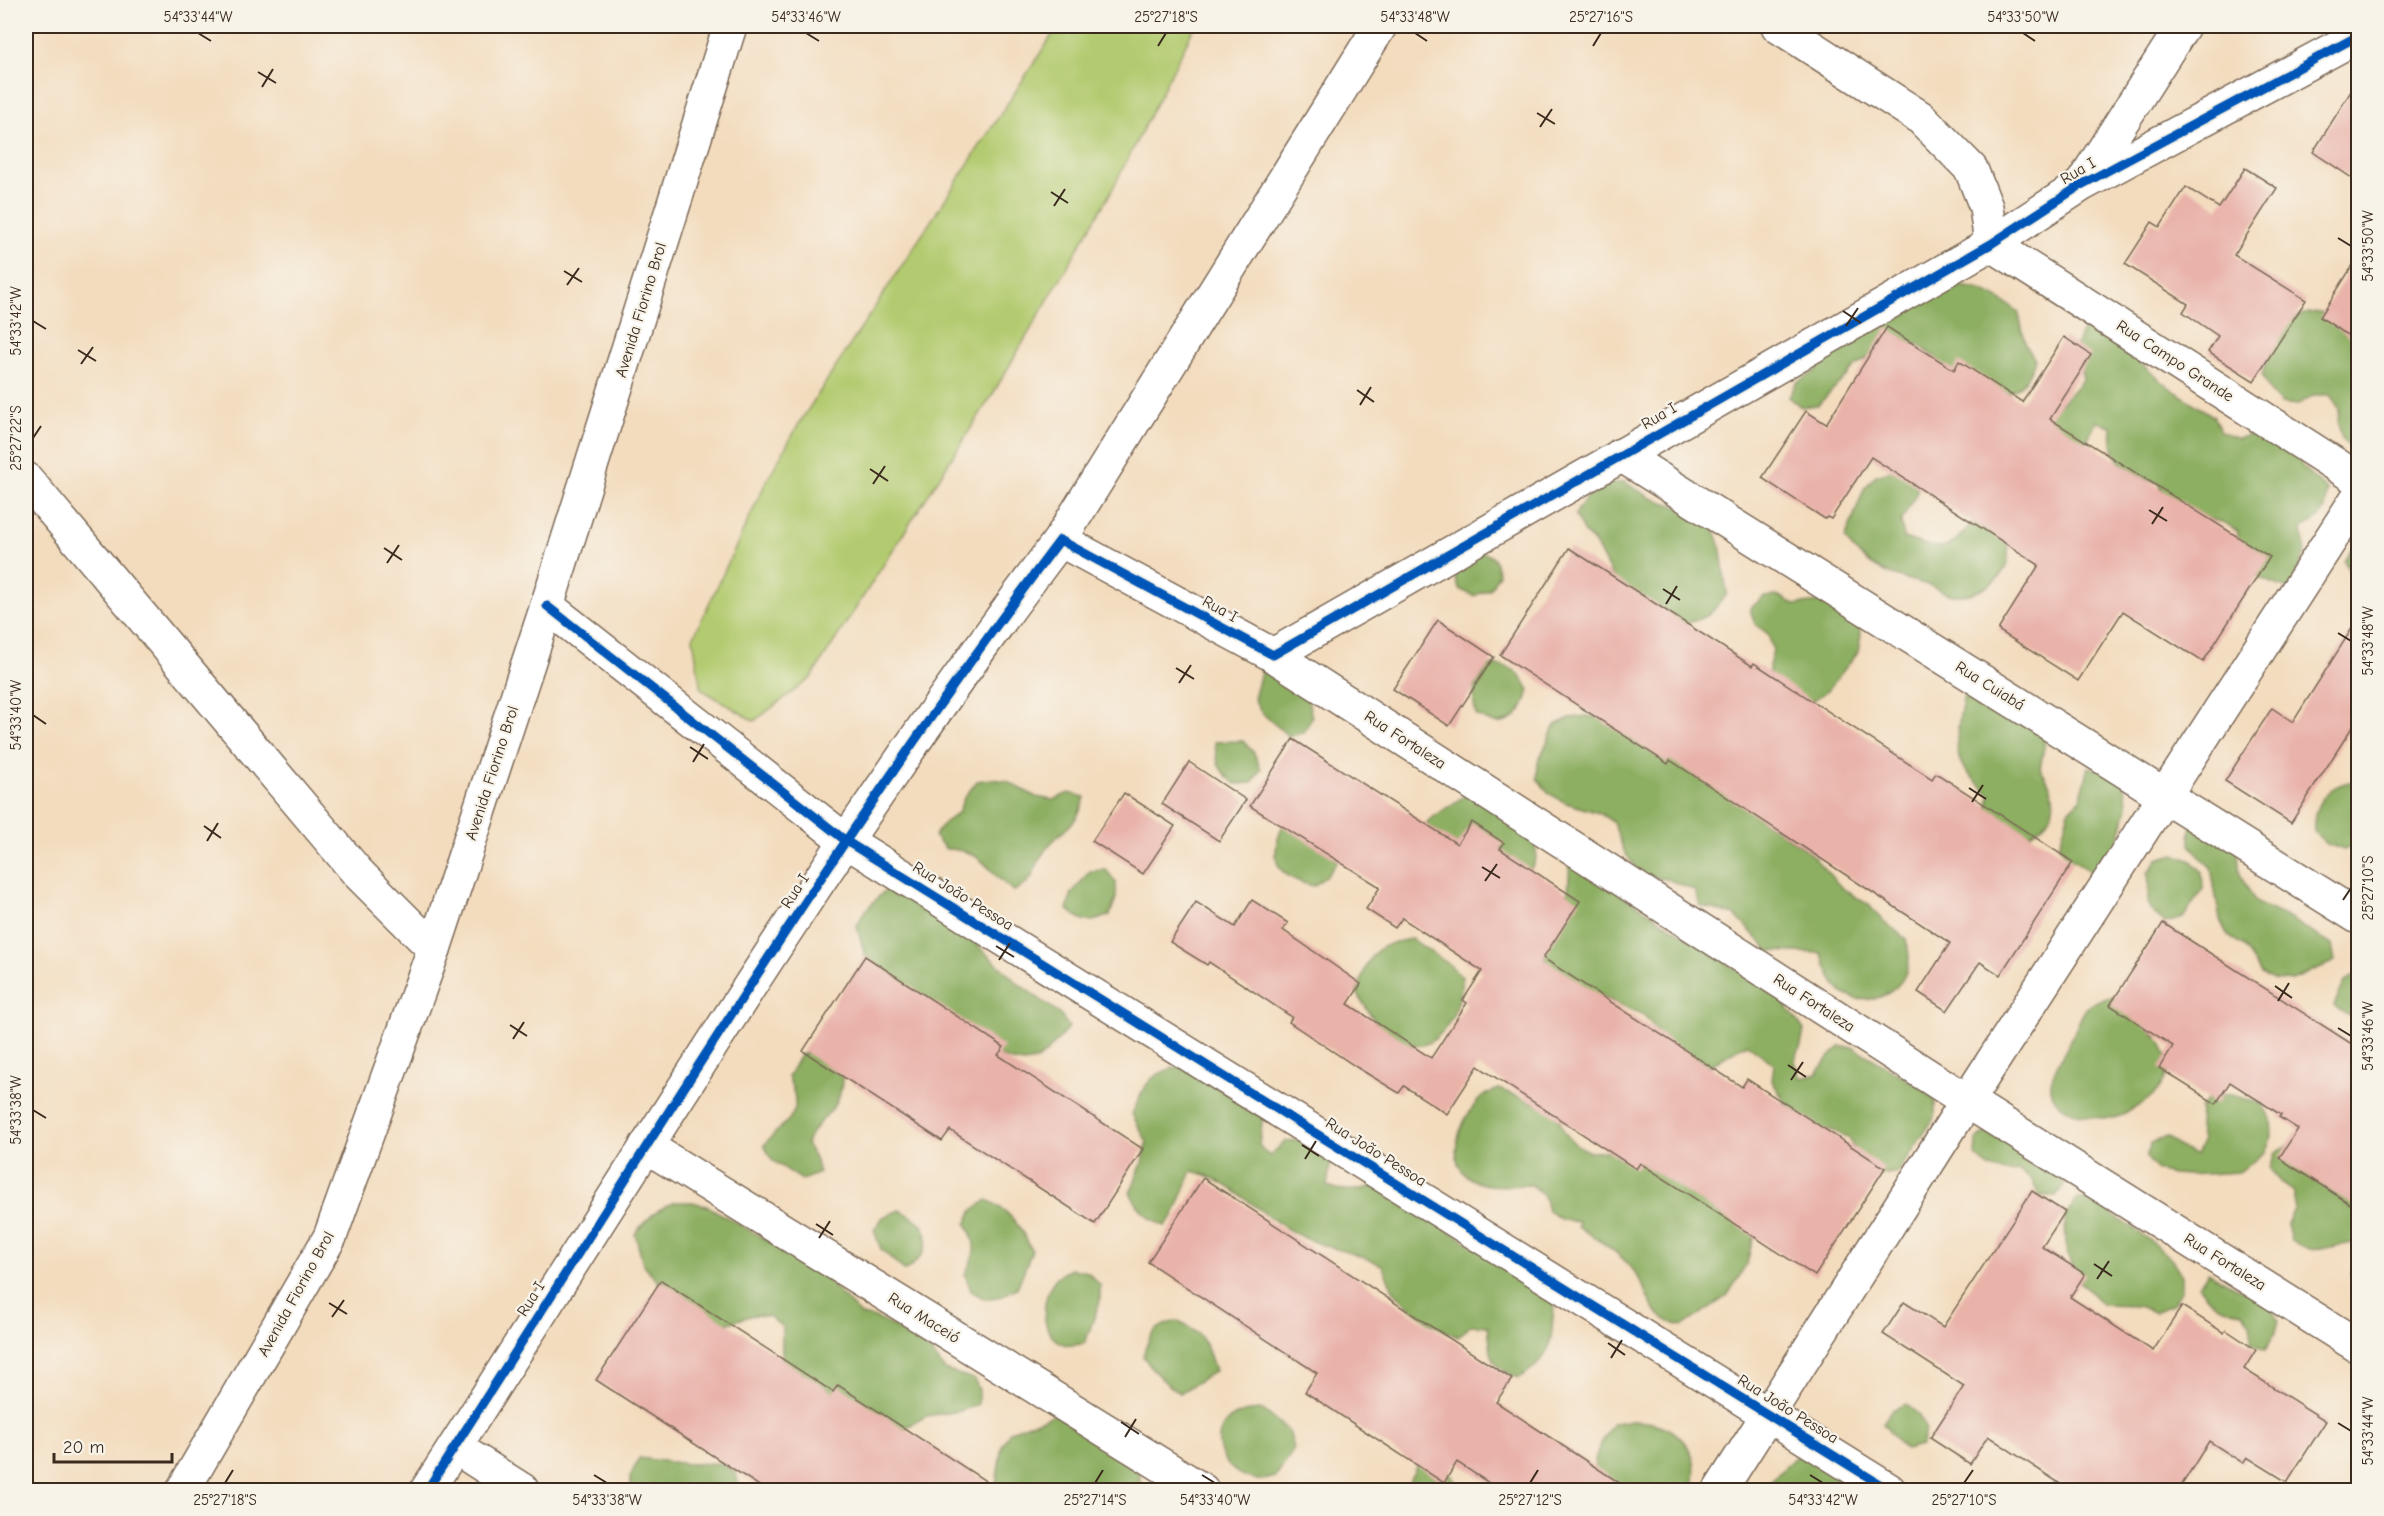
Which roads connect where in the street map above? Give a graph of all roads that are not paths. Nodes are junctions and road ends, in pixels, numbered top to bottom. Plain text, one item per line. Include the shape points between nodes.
1 (730, 26) edge
2 (1380, 26) edge
3 (1778, 26) edge
4 (2183, 26) edge
5 (2358, 38) edge
6 (2081, 185) junction
7 (1991, 244) junction
8 (1621, 455) junction
9 (2358, 478) edge
10 (26, 479) edge
11 (2358, 497) edge
12 (1060, 540) junction
13 (548, 606) junction
14 (1273, 655) junction
15 (2164, 794) junction
16 (846, 841) junction
17 (2358, 917) edge
18 (434, 949) junction
19 (1967, 1101) junction
20 (646, 1146) junction
21 (2358, 1346) edge
22 (1769, 1414) junction
23 (455, 1447) junction
24 (183, 1491) edge
25 (427, 1491) edge
26 (522, 1491) edge
27 (1202, 1491) edge
28 (1720, 1491) edge
29 (1889, 1491) edge

1 - 13 street, Avenida Fiorino Brol
2 - 12 street
3 - 7 street via 1922,118 1971,169 1986,207
4 - 6 street
5 - 6 street, Rua I
6 - 7 street, Rua I
7 - 8 street, Rua I
7 - 9 street, Rua Campo Grande
8 - 14 street, Rua I
8 - 15 street, Rua Cuiabá
10 - 18 street via 358,873
11 - 15 street
12 - 14 street, Rua I
12 - 16 street, Rua I
13 - 16 street, Rua João Pessoa
13 - 18 street, Avenida Fiorino Brol
14 - 19 street, Rua Fortaleza
15 - 17 street, Rua Cuiabá
15 - 19 street
16 - 20 street, Rua I
16 - 22 street, Rua João Pessoa
18 - 24 street, Avenida Fiorino Brol via 330,1237
19 - 21 street, Rua Fortaleza
19 - 22 street
20 - 23 street, Rua I
20 - 27 street, Rua Maceió
22 - 28 street
22 - 29 street, Rua João Pessoa
23 - 25 street, Rua I
23 - 26 street

